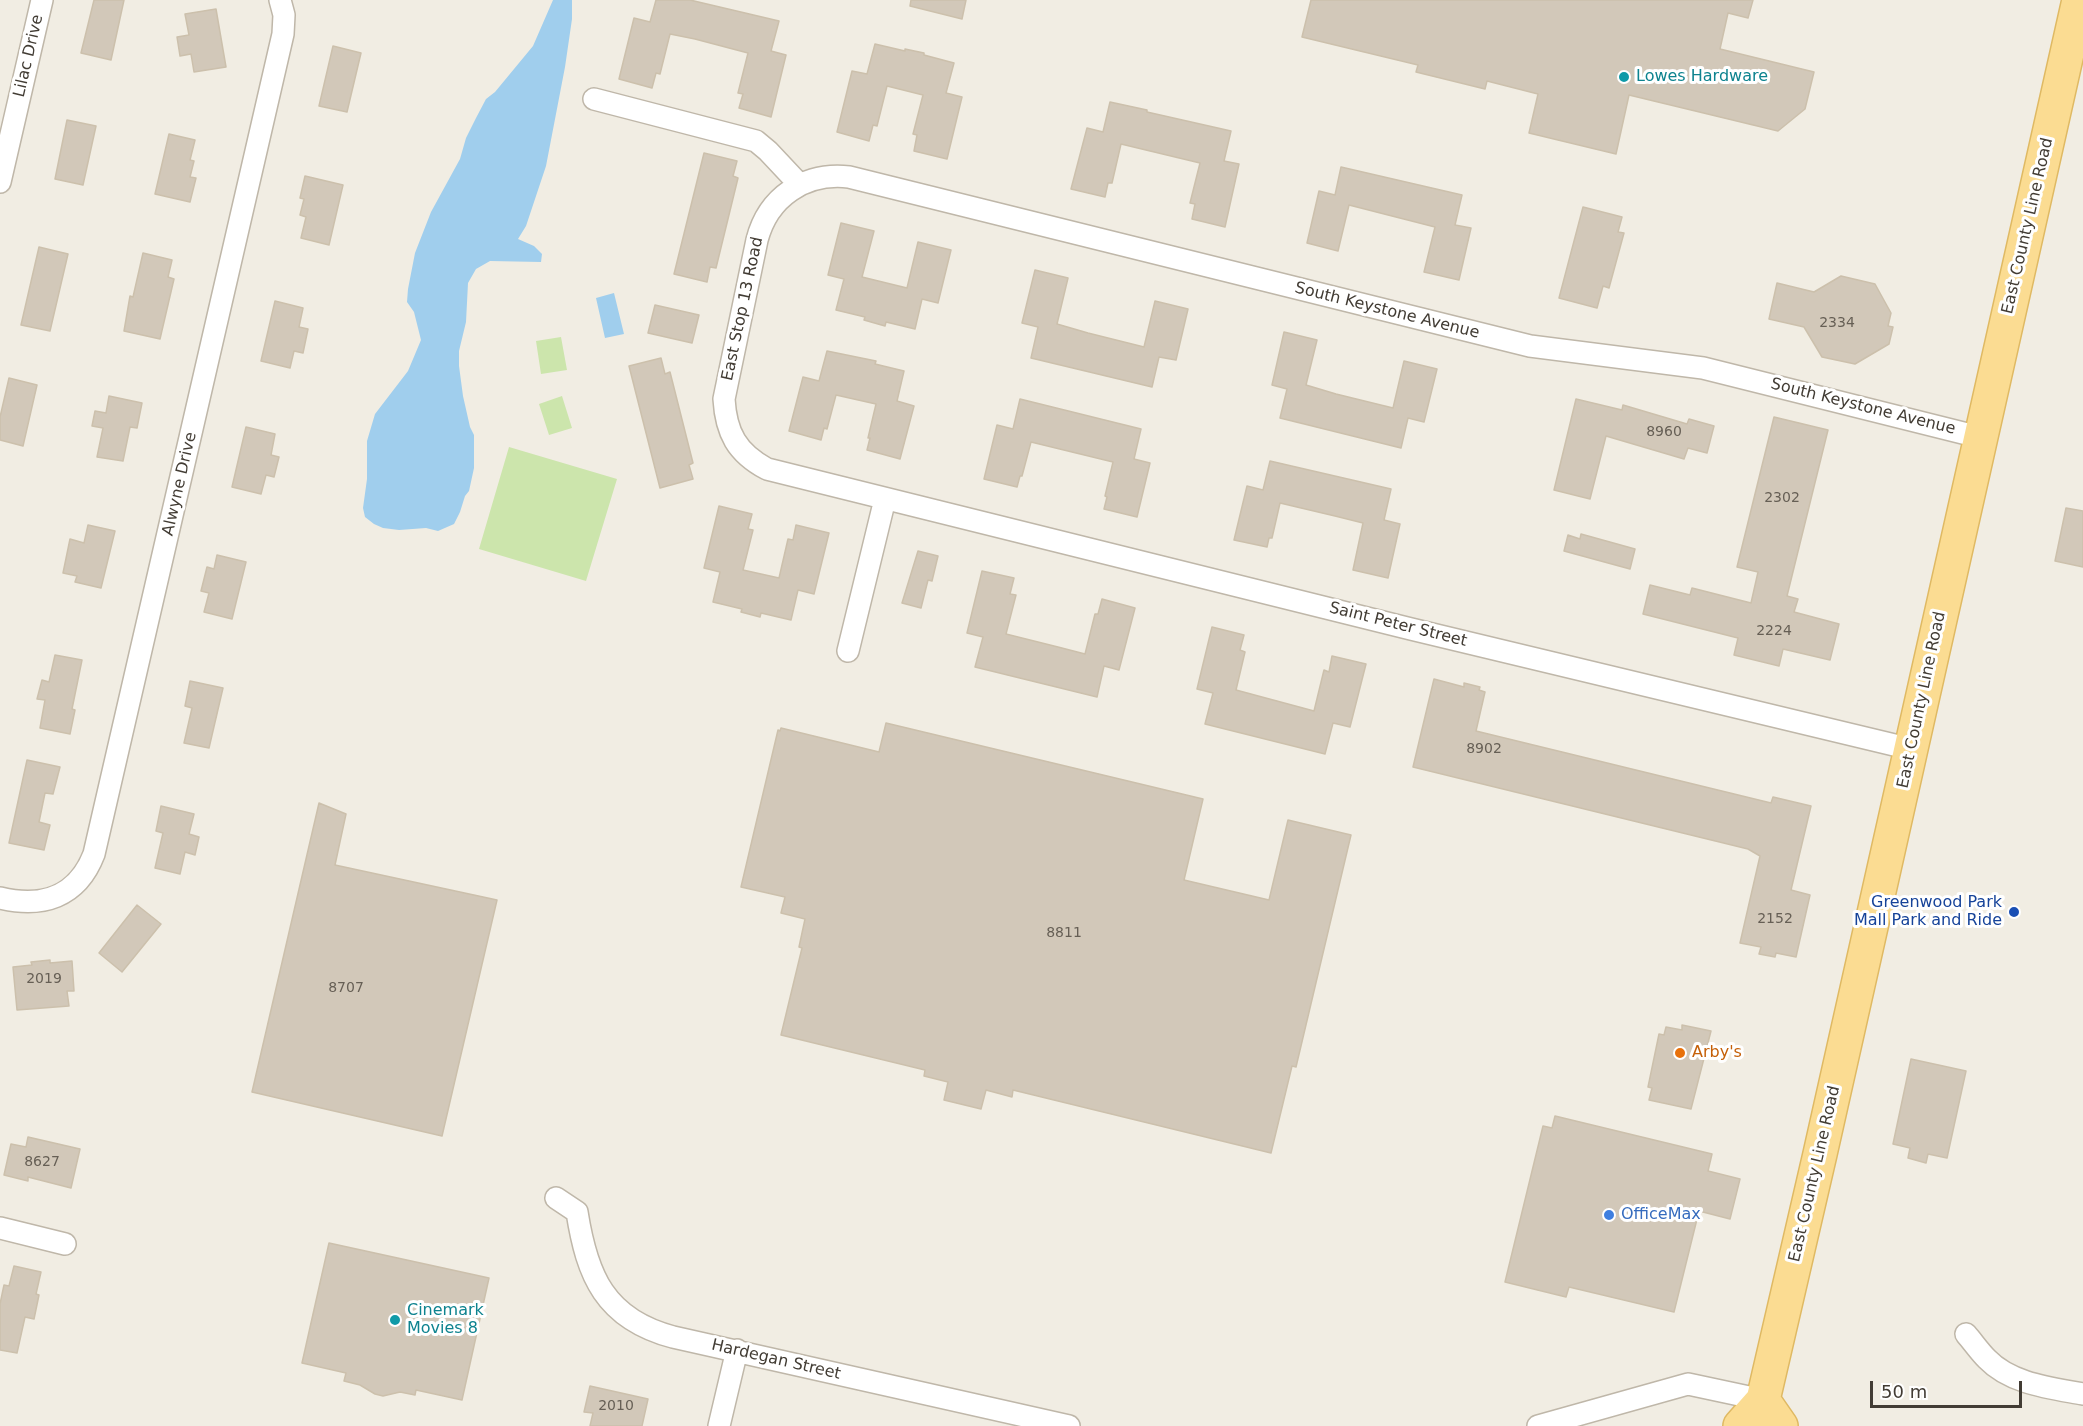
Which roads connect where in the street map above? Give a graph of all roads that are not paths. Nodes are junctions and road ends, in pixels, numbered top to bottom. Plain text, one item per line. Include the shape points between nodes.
1 (42, 0) edge
2 (280, 0) edge
3 (2079, 0) edge
4 (594, 99) dead end
5 (0, 182) edge
6 (796, 186) junction
7 (1979, 437) junction
8 (735, 441) joint
9 (885, 499) junction
10 (848, 651) dead end
11 (1911, 749) junction
12 (0, 898) edge
13 (556, 1198) dead end
14 (0, 1228) edge
15 (65, 1244) dead end
16 (1966, 1334) dead end
17 (737, 1350) junction
18 (2083, 1394) edge
19 (1763, 1400) junction
20 (719, 1426) edge
21 (1069, 1426) edge
22 (1538, 1426) edge
23 (1740, 1426) edge
24 (1781, 1426) edge

1 - 5 street, Lilac Drive
2 - 12 street, Alwyne Drive via 283,34 94,854 81,879 58,896 32,902
3 - 7 main road, East County Line Road
4 - 6 street via 756,141
6 - 7 street, South Keystone Avenue via 824,177 849,177 1530,346 1703,368
6 - 8 street, East Stop 13 Road via 774,205 757,240 724,399 724,416
7 - 11 main road, East County Line Road
8 - 9 street, Saint Peter Street via 748,458 767,469
9 - 10 street
9 - 11 street, Saint Peter Street
11 - 19 main road, East County Line Road
13 - 17 street, Hardegan Street via 577,1212 582,1247 592,1275 626,1315 664,1335
14 - 15 street
16 - 18 street via 1988,1361 2011,1376
17 - 20 street
17 - 21 street, Hardegan Street
19 - 22 street via 1688,1384
19 - 23 main road, East County Line Road
19 - 24 main road

